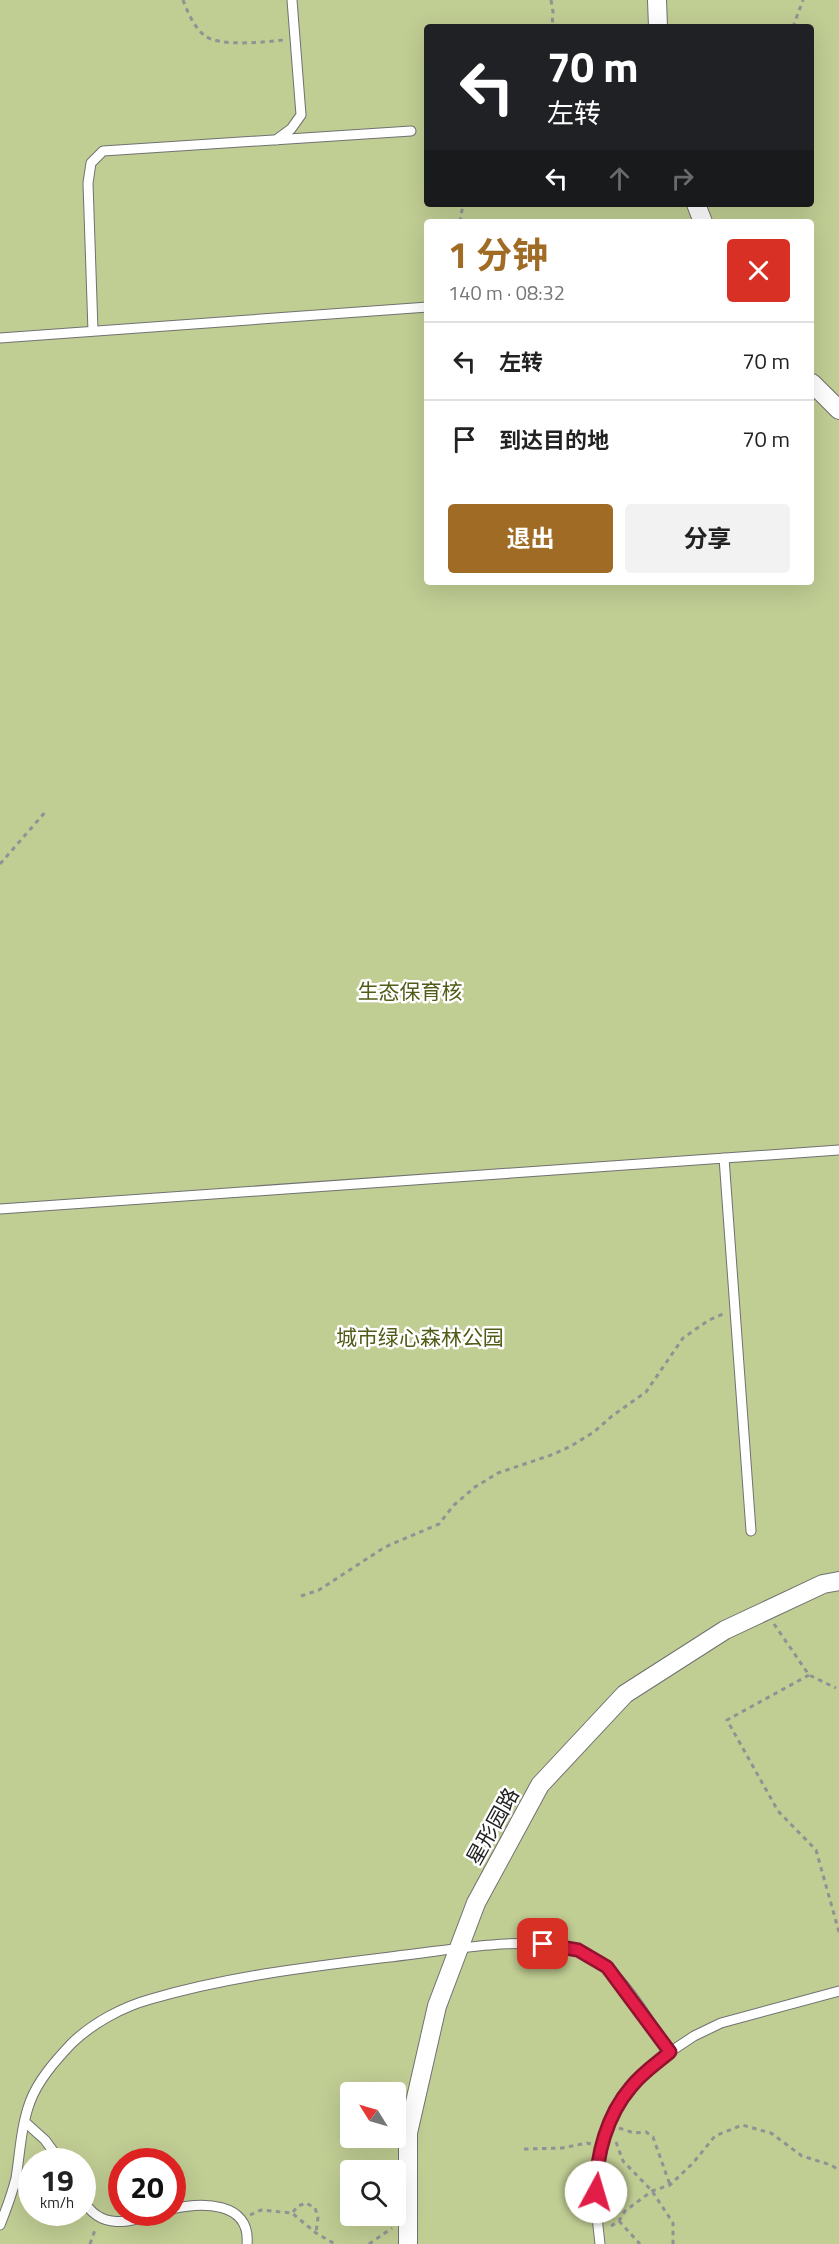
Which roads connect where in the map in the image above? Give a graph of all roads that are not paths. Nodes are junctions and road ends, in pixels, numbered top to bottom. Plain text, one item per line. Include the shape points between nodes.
1 (292, 0) edge
2 (657, 0) edge
3 (658, 24) edge
4 (411, 131) dead end
5 (276, 140) junction
6 (424, 307) edge
7 (93, 332) junction
8 (0, 338) edge
9 (814, 385) edge
10 (839, 410) edge
11 (839, 1150) edge
12 (724, 1158) junction
13 (0, 1209) edge
14 (751, 1531) dead end
15 (839, 1581) edge
16 (459, 1948) junction
17 (839, 1991) edge
18 (670, 2052) junction
19 (25, 2122) junction
20 (51, 2148) edge
21 (186, 2206) edge
22 (0, 2225) edge
23 (248, 2244) edge
24 (408, 2244) edge
25 (600, 2244) edge

1 - 5 lane via 301,114 291,129
2 - 3 street
4 - 5 lane
5 - 7 lane via 103,151 91,163 88,183
6 - 7 lane
7 - 8 lane
9 - 10 street
11 - 12 lane
12 - 13 lane
12 - 14 lane
15 - 16 street, 星形园路 via 823,1584 725,1630 625,1694 540,1785 476,1903
16 - 18 lane via 543,1944 578,1950 607,1967
16 - 19 lane via 329,1964 149,1999 107,2016 74,2042 47,2073 30,2101
16 - 24 street, 星形园路 via 437,2006 408,2133
17 - 18 lane via 721,2023
18 - 25 lane via 631,2087 608,2125 596,2177
19 - 20 lane
19 - 22 lane via 15,2178
21 - 23 lane via 209,2205 232,2210 240,2219

